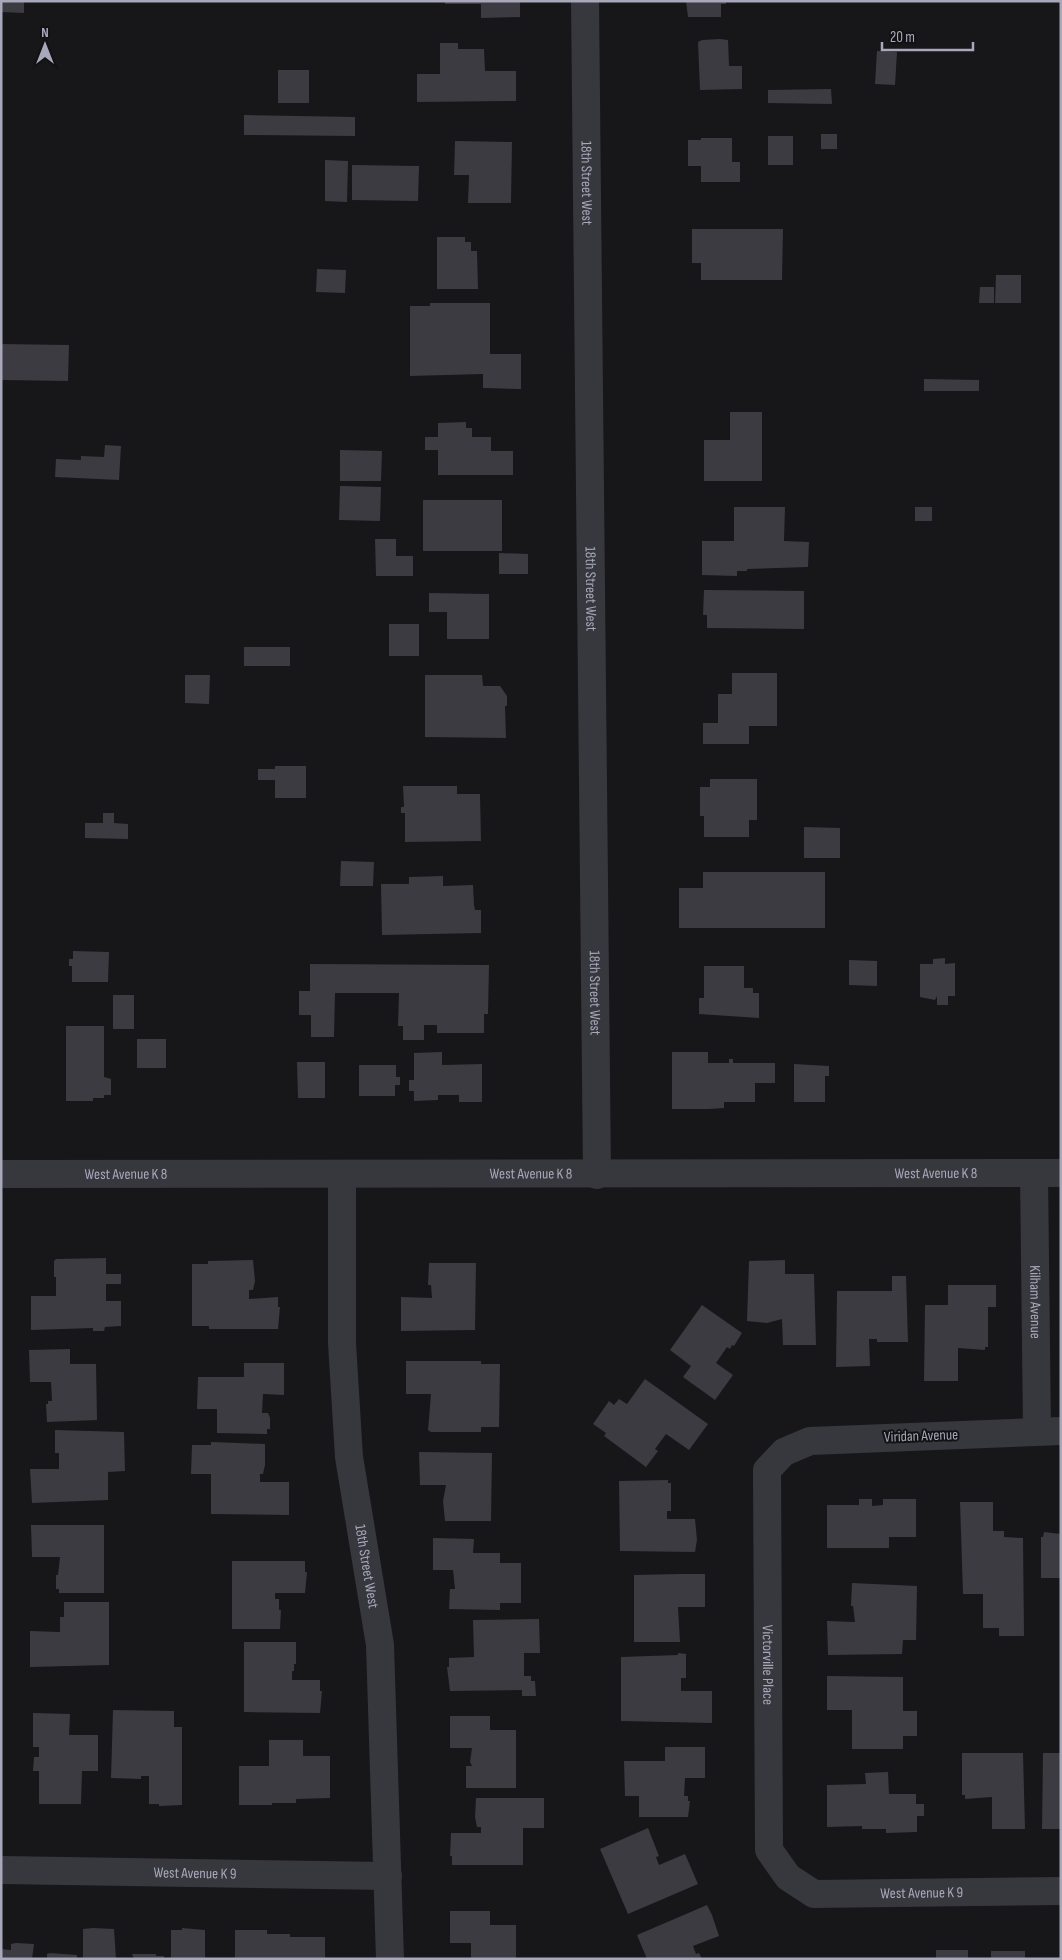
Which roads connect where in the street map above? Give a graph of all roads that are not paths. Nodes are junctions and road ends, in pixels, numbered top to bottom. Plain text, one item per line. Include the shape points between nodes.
1 (585, 1) edge
2 (1048, 1173) edge
3 (1, 1174) edge
4 (342, 1174) junction
5 (597, 1175) junction
6 (1049, 1431) edge
7 (784, 1452) joint
8 (1, 1870) edge
9 (388, 1876) junction
10 (788, 1877) joint
11 (1061, 1891) edge
12 (390, 1959) edge

1 - 5 street, 18th Street West
2 - 5 street, West Avenue K 8
2 - 6 street, Kilham Avenue
3 - 4 street, West Avenue K 8
4 - 5 street, West Avenue K 8
4 - 9 street, 18th Street West via 342,1343 349,1458 380,1645
6 - 7 street, Viridan Avenue via 810,1441
7 - 10 street, Victorville Place via 767,1470 769,1840 770,1850
8 - 9 street, West Avenue K 9
9 - 12 street, 18th Street West
10 - 11 street, West Avenue K 9 via 814,1894

